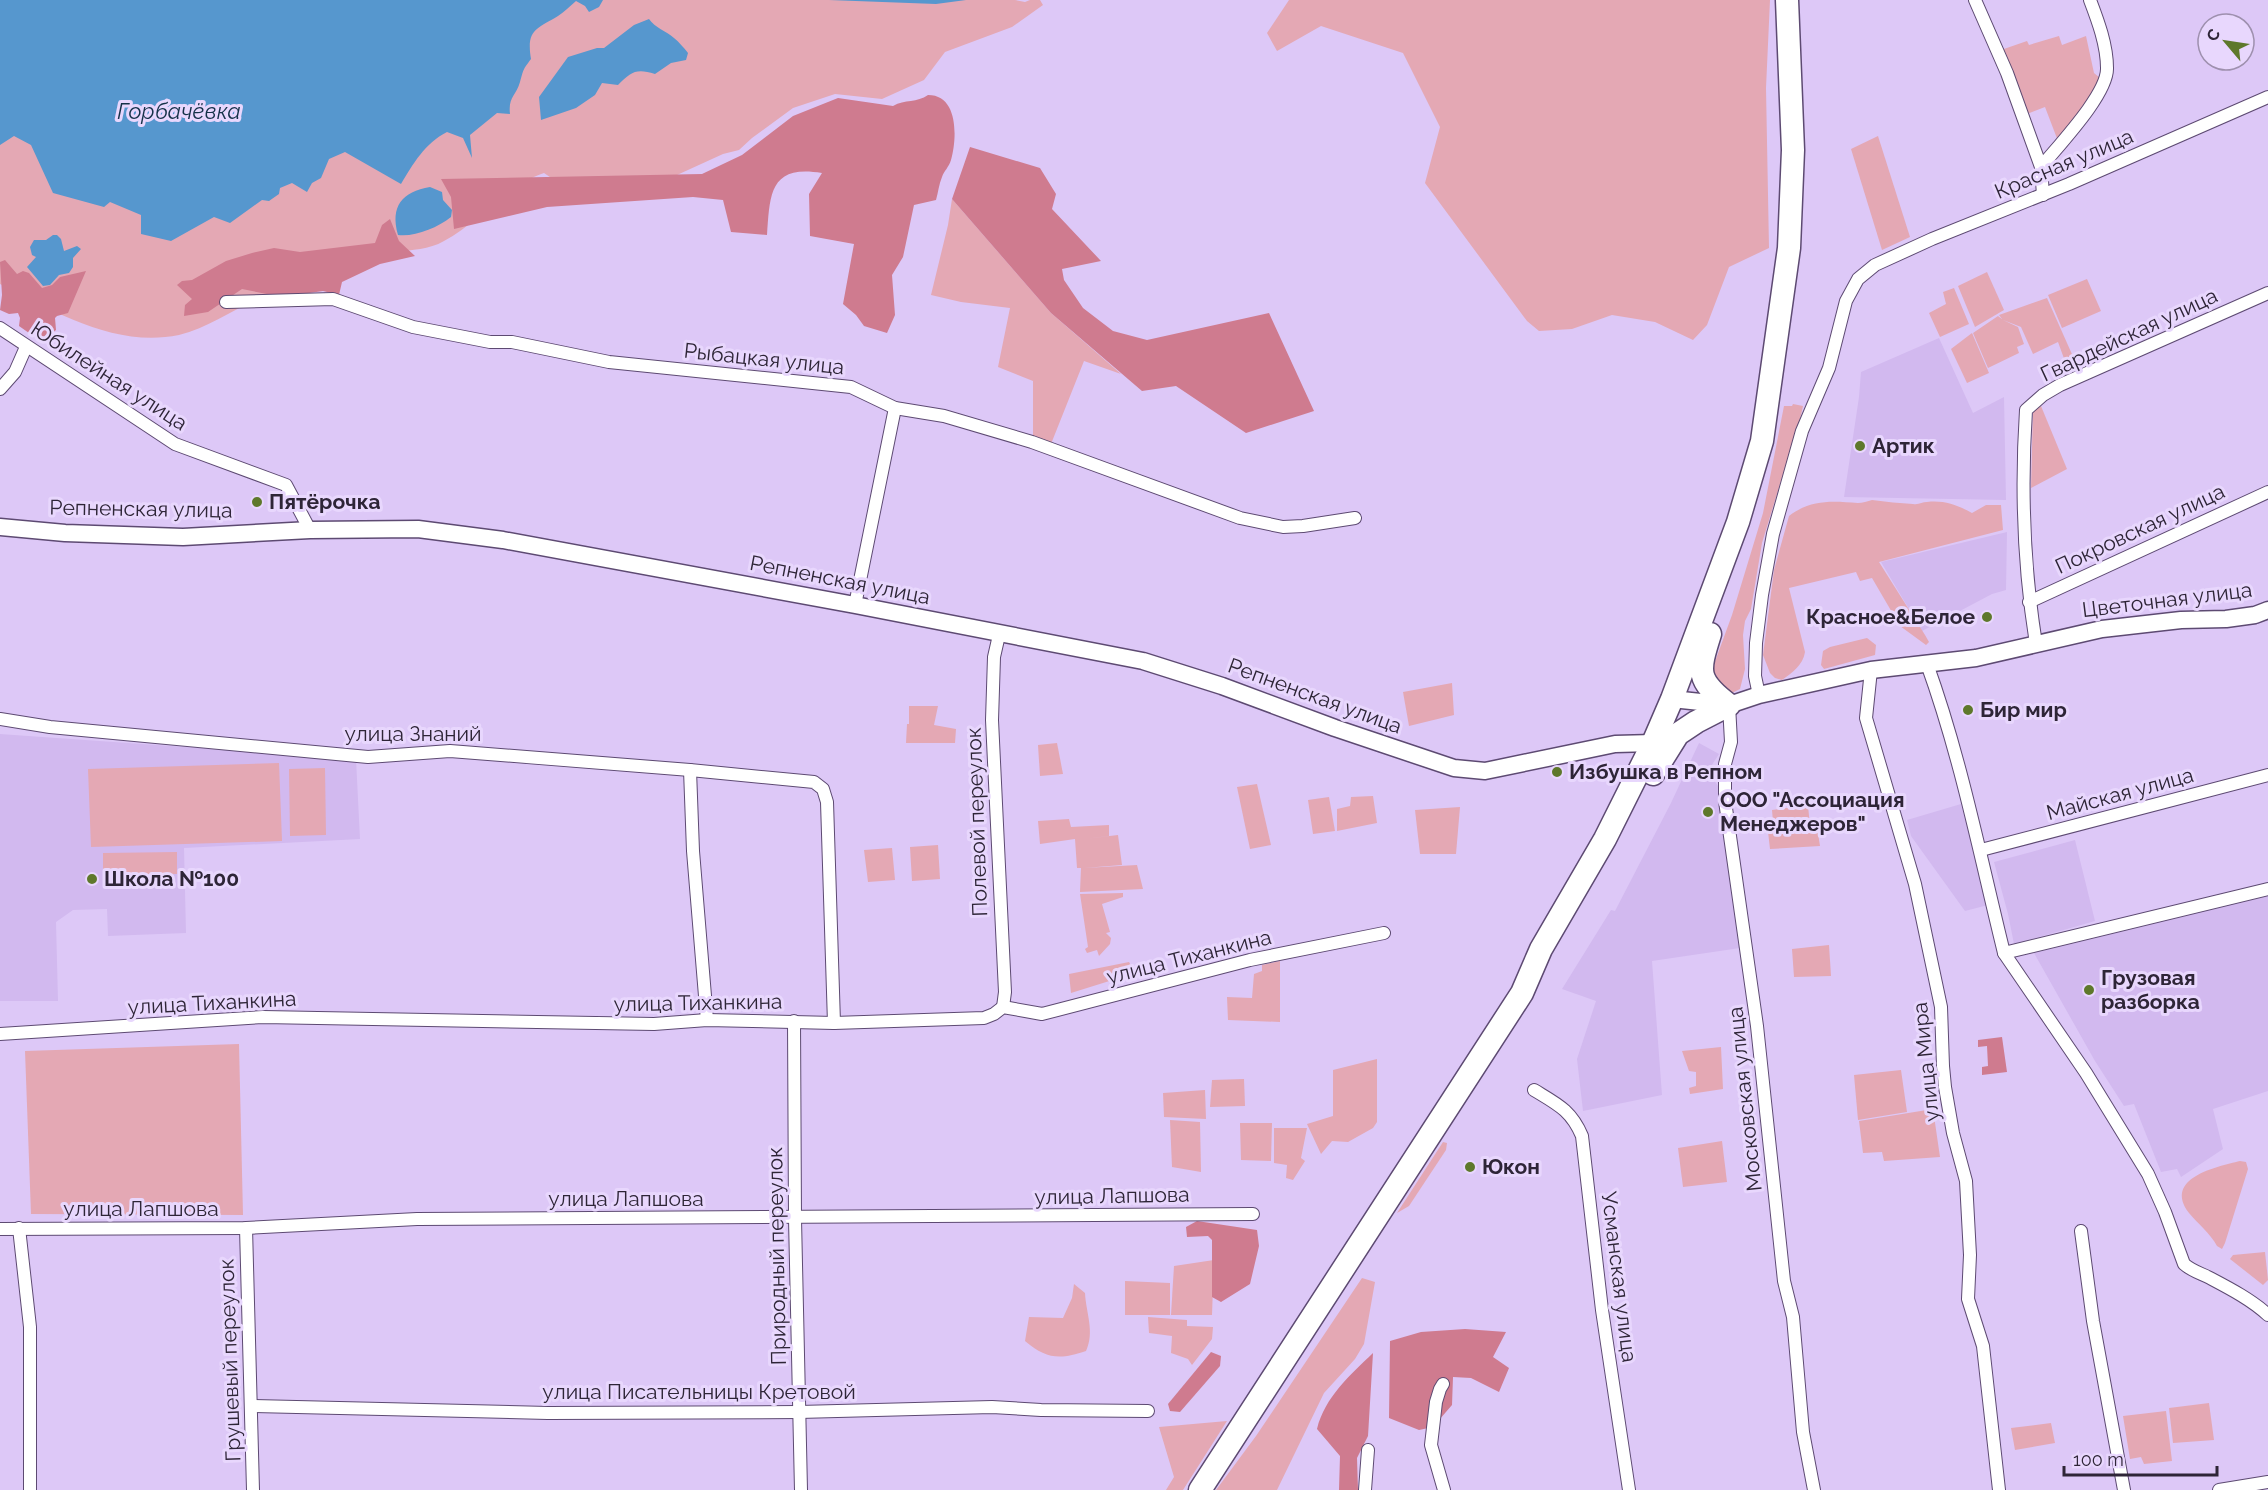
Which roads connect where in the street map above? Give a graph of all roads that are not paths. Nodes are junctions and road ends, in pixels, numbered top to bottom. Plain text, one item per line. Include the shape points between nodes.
1 (1787, 0) edge
2 (1975, 0) edge
3 (2090, 0) edge
4 (2268, 97) edge
5 (2041, 167) junction
6 (2043, 195) junction
7 (2268, 293) edge
8 (226, 302) dead end
9 (0, 328) edge
10 (26, 347) junction
11 (0, 389) edge
12 (895, 408) junction
13 (2268, 492) edge
14 (1355, 519) dead end
15 (1738, 522) junction
16 (0, 527) edge
17 (310, 530) junction
18 (2029, 602) junction
19 (855, 605) junction
20 (2268, 610) edge
21 (999, 634) junction
22 (2036, 644) junction
23 (1927, 664) junction
24 (1871, 670) junction
25 (1759, 695) junction
26 (1672, 699) junction
27 (1729, 705) junction
28 (0, 719) edge
29 (1653, 743) junction
30 (690, 770) junction
31 (2268, 775) edge
32 (1981, 850) junction
33 (2268, 890) edge
34 (1384, 933) dead end
35 (2004, 953) junction
36 (1522, 993) junction
37 (1003, 1007) junction
38 (707, 1020) junction
39 (794, 1021) junction
40 (834, 1023) junction
41 (0, 1034) edge
42 (1534, 1090) dead end
43 (1253, 1214) dead end
44 (795, 1219) junction
45 (0, 1228) edge
46 (19, 1228) junction
47 (246, 1228) junction
48 (2081, 1231) dead end
49 (2268, 1315) edge
50 (1443, 1384) dead end
51 (251, 1406) junction
52 (1148, 1411) dead end
53 (799, 1412) junction
54 (1368, 1450) dead end
55 (2268, 1482) edge
56 (30, 1490) edge
57 (253, 1490) edge
58 (801, 1490) edge
59 (1200, 1490) edge
60 (1365, 1490) edge
61 (1444, 1490) edge
62 (1629, 1490) edge
63 (1814, 1490) edge
64 (2000, 1490) edge
65 (2124, 1490) edge
66 (2219, 1490) edge

1 - 15 highway via 1792,150 1788,248 1762,441
2 - 5 street
3 - 5 street via 2108,70 2096,100
4 - 6 street, Красная улица
5 - 6 street
6 - 25 street, Красная улица via 1875,265 1854,284 1845,301 1829,368 1802,430 1773,534 1761,596 1755,676
7 - 18 street, Гвардейская улица via 2060,385 2026,411 2024,490
8 - 12 street, Рыбацкая улица via 333,299 413,327 490,342 512,342 609,362 851,387
9 - 10 street, Юбилейная улица
10 - 11 street via 15,372
10 - 17 street, Юбилейная улица via 176,444 286,485
12 - 14 street, Рыбацкая улица via 944,416 1032,442 1240,518 1283,527
12 - 19 street
13 - 18 street, Покровская улица
15 - 26 highway
15 - 27 highway via 1702,669 1705,684
16 - 17 street, Репненская улица via 183,537
17 - 19 street, Репненская улица via 418,529 503,540
18 - 22 street, Гвардейская улица
19 - 21 street, Репненская улица
20 - 22 street, Цветочная улица via 2226,619 2115,626
21 - 29 street, Репненская улица via 1143,662 1454,768 1485,771 1616,744
21 - 37 street, Полевой переулок via 994,657 992,720
22 - 23 street, Цветочная улица
23 - 24 street, Цветочная улица
23 - 32 street
24 - 25 street, Цветочная улица
24 - 64 street, улица Мира via 1866,718 1915,884 1941,1007 1945,1087 1966,1181 1968,1299 1983,1346
25 - 27 street, Цветочная улица
26 - 27 street
26 - 29 highway
27 - 36 highway via 1673,740 1572,924 1540,974
27 - 63 street, Московская улица via 1731,742 1725,764 1725,801 1757,1026 1784,1281 1793,1317 1803,1432
28 - 30 street, улица Знаний via 368,757 450,751
29 - 36 highway via 1605,839 1541,949
30 - 38 street
30 - 40 street, улица Знаний via 804,780 823,789 829,837
31 - 32 street, Майская улица
32 - 35 street
33 - 35 street
34 - 37 street, улица Тиханкина via 1250,960 1042,1014
35 - 49 street via 2086,1073 2148,1174 2184,1264
36 - 59 highway
37 - 40 street, улица Тиханкина via 984,1018
38 - 39 street, улица Тиханкина
38 - 41 street, улица Тиханкина via 654,1024 263,1017
39 - 40 street, улица Тиханкина
39 - 44 street, Природный переулок
42 - 62 street, Усманская улица via 1575,1119 1582,1136 1602,1310
43 - 44 street, улица Лапшова
44 - 47 street, улица Лапшова via 417,1219
44 - 53 street, Природный переулок
45 - 46 street, улица Лапшова
46 - 47 street, улица Лапшова
46 - 56 street via 30,1327
47 - 51 street, Грушевый переулок
48 - 65 street
50 - 61 street via 1436,1402 1431,1445
51 - 53 street, улица Писательницы Кретовой via 548,1413
51 - 57 street, Грушевый переулок
52 - 53 street, улица Писательницы Кретовой via 992,1407
53 - 58 street, Природный переулок
54 - 60 street
55 - 66 street

